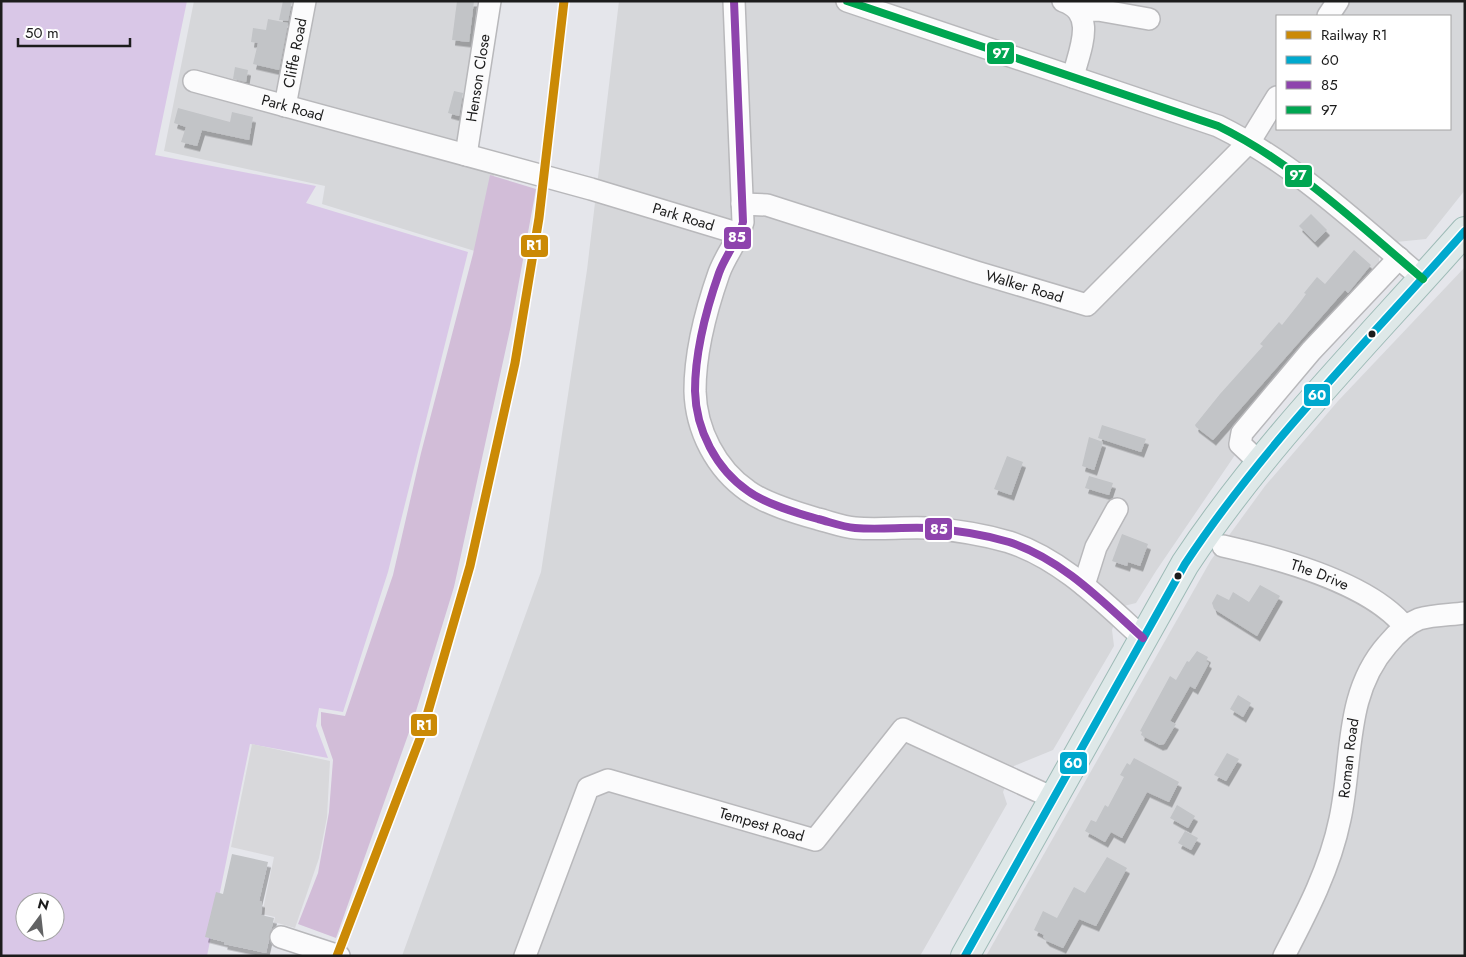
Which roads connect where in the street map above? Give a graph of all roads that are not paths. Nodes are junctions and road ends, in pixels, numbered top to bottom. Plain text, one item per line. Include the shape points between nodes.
1 (305, 1) edge
2 (490, 1) edge
3 (847, 1) edge
4 (1338, 1) edge
5 (736, 2) edge
6 (1071, 6) edge
7 (1329, 15) edge
8 (1149, 19) dead end
9 (1073, 77) junction
10 (194, 81) dead end
11 (1276, 99) edge
12 (285, 106) junction
13 (1250, 141) junction
14 (473, 157) junction
15 (742, 204) junction
16 (1465, 231) edge
17 (740, 234) junction
18 (1399, 258) junction
19 (1423, 279) junction
20 (1259, 462) junction
21 (1117, 509) dead end
22 (1223, 546) dead end
23 (1084, 585) junction
24 (1465, 613) edge
25 (1405, 627) junction
26 (1143, 638) junction
27 (1053, 798) junction
28 (287, 939) dead end
29 (339, 956) edge
30 (525, 956) edge
31 (965, 956) edge
32 (1284, 956) edge

1 - 12 street, Cliffe Road
2 - 14 street, Henson Close
3 - 9 street
4 - 7 street
5 - 15 street
6 - 8 street
6 - 9 street via 1084,18
9 - 13 street via 1218,126
10 - 12 street, Park Road
11 - 13 street
12 - 14 street, Park Road
13 - 15 street, Walker Road via 1087,305 768,205
13 - 18 street via 1328,198
14 - 17 street, Park Road
15 - 17 street
16 - 19 highway
17 - 23 street via 719,272 698,347 695,392 708,444 725,469 749,491 797,513 854,528 926,528 974,533 1011,543 1048,560
18 - 19 street
18 - 20 street via 1311,351 1242,433 1240,444
19 - 20 highway
20 - 26 highway via 1185,564
21 - 23 street via 1096,547
22 - 25 street, The Drive via 1278,560 1332,580 1387,607
23 - 26 street
24 - 25 street, Roman Road via 1420,619
25 - 32 street, Roman Road via 1380,652 1360,690 1353,716 1347,785 1340,821 1322,877
26 - 27 highway
27 - 30 street, Tempest Road via 903,729 815,840 608,780 588,788
27 - 31 highway
28 - 29 street

